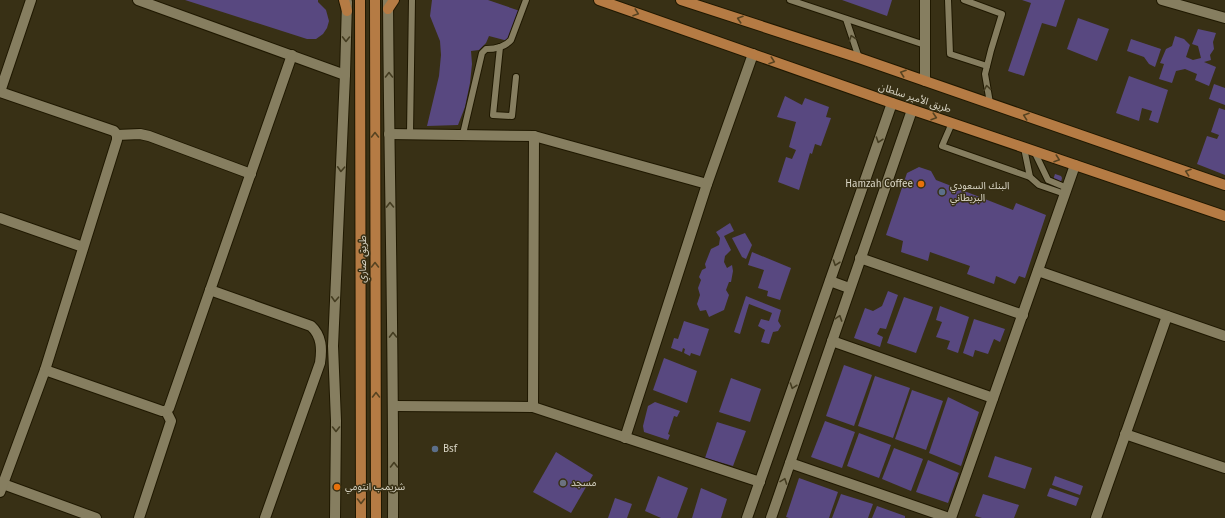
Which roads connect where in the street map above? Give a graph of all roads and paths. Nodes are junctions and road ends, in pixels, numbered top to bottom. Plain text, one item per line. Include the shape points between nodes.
1 (31, 0) edge
2 (138, 0) edge
3 (346, 0) edge
4 (360, 0) edge
5 (375, 0) edge
6 (394, 0) edge
7 (412, 0) edge
8 (526, 0) edge
9 (599, 0) edge
10 (681, 0) edge
11 (790, 0) edge
12 (926, 0) edge
13 (948, 0) edge
14 (964, 0) edge
15 (1162, 0) edge
16 (388, 3) edge
17 (347, 11) joint
18 (1225, 18) edge
19 (846, 19) junction
20 (925, 45) junction
21 (500, 47) junction
22 (753, 54) junction
23 (292, 55) junction
24 (859, 58) junction
25 (987, 66) junction
26 (345, 75) junction
27 (516, 77) dead end
28 (925, 81) junction
29 (0, 92) edge
30 (892, 103) junction
31 (990, 103) junction
32 (912, 110) junction
33 (952, 123) junction
34 (410, 133) junction
35 (389, 134) junction
36 (463, 134) junction
37 (116, 135) junction
38 (534, 136) junction
39 (1029, 149) junction
40 (1075, 165) junction
41 (251, 174) junction
42 (1030, 176) junction
43 (707, 184) junction
44 (1225, 185) edge
45 (1066, 191) junction
46 (1225, 216) edge
47 (0, 218) edge
48 (83, 247) junction
49 (860, 258) junction
50 (1038, 271) junction
51 (830, 281) junction
52 (849, 288) junction
53 (210, 290) junction
54 (1023, 315) junction
55 (1167, 316) junction
56 (1225, 336) edge
57 (832, 341) junction
58 (45, 370) junction
59 (993, 398) junction
60 (394, 406) junction
61 (533, 407) junction
62 (166, 411) junction
63 (1125, 434) junction
64 (625, 438) junction
65 (790, 463) junction
66 (1225, 468) edge
67 (760, 482) junction
68 (1, 488) edge
69 (96, 518) edge
70 (139, 518) edge
71 (265, 518) edge
72 (335, 518) edge
73 (361, 518) edge
74 (376, 518) edge
75 (393, 518) edge
76 (747, 518) edge
77 (771, 518) edge
78 (950, 518) edge
79 (1096, 518) edge

1 - 29 street
2 - 23 street
3 - 17 main road
4 -> 73 main road, طريق صاري
74 -> 5 main road, طريق صاري
6 - 16 main road
7 - 34 lane
8 - 21 lane via 511,40
9 -> 22 main road, طريق الأمير سلطان
24 -> 10 main road, طريق الأمير سلطان
11 - 19 lane
12 - 20 street
13 - 25 lane via 950,54
14 - 25 lane via 1002,14
15 - 18 street
35 -> 16 street
17 -> 26 street
19 - 20 lane
24 -> 19 lane
20 - 28 street
21 - 27 lane via 493,115 512,116
21 - 36 lane via 486,49 482,53
22 -> 30 main road, طريق الأمير سلطان
22 - 43 street
23 - 26 street
23 - 41 street
28 -> 24 main road, طريق الأمير سلطان
31 -> 25 lane via 985,74
26 -> 72 street via 333,346 336,421
28 - 31 main road, طريق الأمير سلطان
29 - 37 street via 114,131
30 - 32 main road, طريق الأمير سلطان
30 -> 51 street
44 -> 31 main road, طريق الأمير سلطان
32 -> 33 main road, طريق الأمير سلطان
32 - 49 street
33 - 39 main road, طريق الأمير سلطان
33 - 42 lane via 942,146
34 - 35 street
34 - 36 street
60 -> 35 street
36 - 38 street
37 - 41 street via 149,136
37 - 48 street via 117,140
38 - 43 street
38 - 61 street
39 -> 40 main road, طريق الأمير سلطان
39 - 42 lane
39 - 45 lane via 1048,180
40 - 45 street
40 - 46 main road, طريق الأمير سلطان
41 - 53 street
42 - 45 lane via 1040,185
43 - 64 street
45 - 50 street
47 - 48 street
48 - 58 street
49 - 52 street
49 - 54 street
50 - 54 street
50 - 55 street
51 - 52 street
51 -> 67 street
57 -> 52 street
53 - 62 street
53 - 71 street via 311,326 318,333 320,340 320,363
54 - 59 street
55 - 56 street
55 - 63 street
57 - 59 street
57 - 65 street
58 - 62 street
58 - 68 street
59 - 78 street
60 - 61 street
75 -> 60 street
61 - 64 street
62 - 70 street via 171,421
63 - 66 street
63 - 79 street
64 - 67 street
77 -> 65 street
65 - 78 street
67 - 76 street
68 - 69 street

